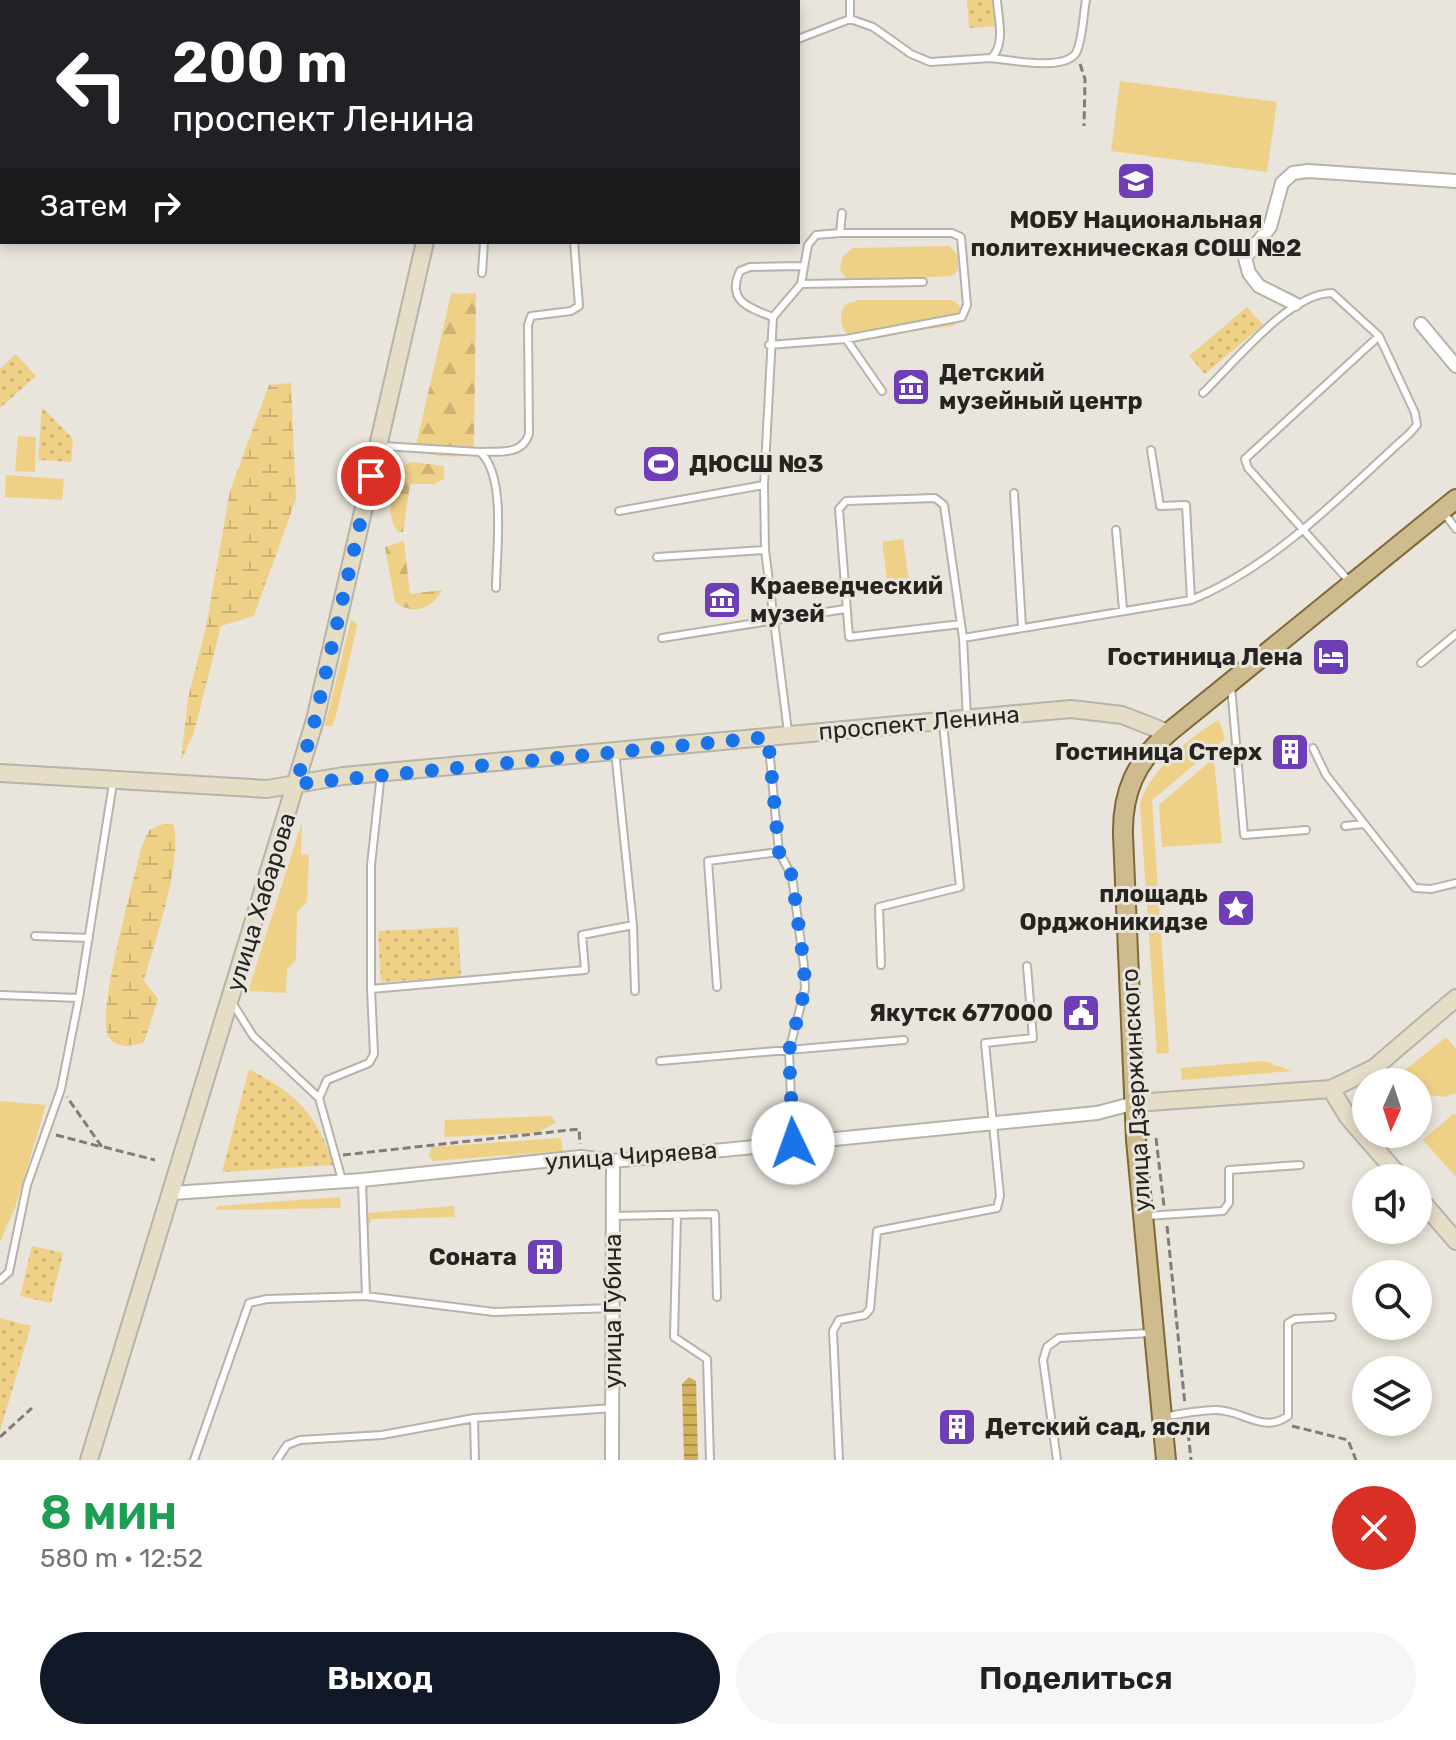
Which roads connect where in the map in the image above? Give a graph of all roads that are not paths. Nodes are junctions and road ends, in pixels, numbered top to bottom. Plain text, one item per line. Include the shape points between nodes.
1 (850, 0) edge
2 (997, 0) edge
3 (1086, 0) edge
4 (850, 19) junction
5 (800, 38) edge
6 (991, 58) junction
7 (1456, 181) edge
8 (842, 213) dead end
9 (840, 233) junction
10 (425, 244) edge
11 (484, 244) edge
12 (574, 244) edge
13 (802, 266) junction
14 (482, 273) dead end
15 (923, 282) dead end
16 (801, 284) junction
17 (1295, 304) junction
18 (773, 317) junction
19 (1421, 324) dead end
20 (1379, 336) junction
21 (846, 339) junction
22 (769, 345) junction
23 (1456, 366) edge
24 (882, 391) dead end
25 (1203, 393) dead end
26 (378, 445) junction
27 (1151, 450) dead end
28 (480, 452) junction
29 (764, 485) junction
30 (1014, 493) dead end
31 (1449, 504) edge
32 (619, 511) dead end
33 (1304, 527) junction
34 (1456, 529) edge
35 (1116, 530) dead end
36 (765, 550) junction
37 (657, 557) dead end
38 (1351, 584) junction
39 (496, 588) dead end
40 (1191, 600) junction
41 (845, 609) junction
42 (1123, 609) junction
43 (773, 622) junction
44 (961, 624) junction
45 (1022, 627) junction
46 (1456, 634) edge
47 (662, 638) dead end
48 (963, 638) junction
49 (1421, 663) dead end
50 (1231, 681) junction
51 (967, 719) junction
52 (942, 721) junction
53 (1168, 733) junction
54 (788, 735) junction
55 (768, 737) junction
56 (1313, 748) dead end
57 (615, 751) junction
58 (0, 773) edge
59 (381, 773) junction
60 (114, 780) junction
61 (296, 784) junction
62 (1363, 824) junction
63 (1345, 826) dead end
64 (1306, 830) dead end
65 (779, 852) junction
66 (1456, 883) edge
67 (633, 925) junction
68 (35, 936) dead end
69 (89, 938) junction
70 (881, 965) dead end
71 (1027, 966) dead end
72 (717, 987) dead end
73 (371, 989) junction
74 (635, 991) dead end
75 (0, 995) edge
76 (79, 998) junction
77 (1456, 998) edge
78 (231, 1000) junction
79 (904, 1040) dead end
80 (789, 1051) junction
81 (660, 1061) dead end
82 (1331, 1089) junction
83 (319, 1098) junction
84 (1135, 1103) junction
85 (992, 1124) junction
86 (793, 1143) junction
87 (613, 1161) junction
88 (1389, 1164) edge
89 (1300, 1165) dead end
90 (362, 1180) junction
91 (342, 1181) junction
92 (173, 1193) junction
93 (1432, 1213) edge
94 (677, 1215) junction
95 (613, 1216) junction
96 (1142, 1216) junction
97 (1456, 1241) edge
98 (0, 1280) edge
99 (366, 1296) junction
100 (717, 1297) dead end
101 (613, 1308) junction
102 (1332, 1317) dead end
103 (1153, 1333) junction
104 (613, 1408) junction
105 (1162, 1417) junction
106 (474, 1418) junction
107 (89, 1460) edge
108 (194, 1460) edge
109 (277, 1460) edge
110 (475, 1460) edge
111 (612, 1460) edge
112 (710, 1460) edge
113 (839, 1460) edge
114 (1057, 1460) edge
115 (1166, 1460) edge

1 - 4 lane
2 - 6 lane via 1000,43
3 - 6 lane via 1076,52 1069,60 1058,64
4 - 5 lane
4 - 6 lane via 930,62
7 - 17 street via 1293,173 1282,183 1270,227 1245,264 1259,286
8 - 9 lane
9 - 13 lane via 816,235
9 - 21 lane via 961,237 967,305 962,317 947,322
10 - 26 main road, улица Хабарова
11 - 14 lane
12 - 28 lane via 579,306 531,316 528,325 526,444 517,450
13 - 16 lane
13 - 18 lane via 740,271 736,296 744,307
15 - 16 lane
16 - 18 lane
17 - 20 lane via 1316,293 1332,293
17 - 25 lane
18 - 22 lane
19 - 23 street
20 - 33 lane via 1417,425
20 - 33 lane via 1245,459
21 - 22 lane
21 - 24 lane
22 - 29 lane
26 - 28 lane
26 - 61 main road, улица Хабарова
27 - 40 lane via 1160,506 1186,505
28 - 39 lane via 494,473
29 - 32 lane
29 - 36 lane
30 - 45 lane
31 - 34 lane
31 - 38 main road
33 - 38 lane
33 - 40 lane via 1223,587
35 - 42 lane
36 - 37 lane
36 - 43 lane
38 - 50 main road
40 - 42 lane
41 - 43 lane
41 - 44 lane via 849,637
41 - 44 lane via 839,509 856,499 935,498 948,514
42 - 45 lane
43 - 47 lane
43 - 54 lane
44 - 48 lane
45 - 48 lane
46 - 49 lane
48 - 51 lane
50 - 53 main road
50 - 64 lane via 1244,835
51 - 52 main road, проспект Ленина
51 - 53 main road, проспект Ленина via 1080,709 1141,720
52 - 54 main road, проспект Ленина
52 - 70 lane via 960,887 879,907
53 - 84 main road, улица Дзержинского via 1138,766 1122,821
54 - 55 main road, проспект Ленина
55 - 57 main road, проспект Ленина
55 - 65 lane
56 - 62 lane
57 - 59 main road, проспект Ленина
57 - 67 lane
58 - 60 main road, проспект Ленина
59 - 61 main road, проспект Ленина
59 - 73 lane via 371,865
60 - 61 main road, проспект Ленина via 267,789
60 - 69 lane
61 - 78 main road, улица Хабарова
62 - 63 lane
62 - 66 lane via 1415,888
65 - 72 lane via 708,861
65 - 80 lane via 792,876 804,966 805,989
67 - 73 lane via 582,935 585,970
67 - 74 lane
68 - 69 lane
69 - 76 lane
71 - 85 lane via 1033,1038 985,1043
73 - 83 lane via 374,1054 369,1063 327,1080
75 - 76 lane
76 - 98 lane via 61,1089 27,1185 12,1264
77 - 82 main road via 1374,1068
78 - 83 lane via 253,1036
78 - 92 main road, улица Хабарова
79 - 80 lane
80 - 81 lane
80 - 86 lane
82 - 84 main road
82 - 88 main road
83 - 91 lane
84 - 85 street, улица Чиряева via 1097,1113
84 - 96 main road, улица Дзержинского
85 - 86 street, улица Чиряева
85 - 113 lane via 997,1208 877,1231 870,1309 839,1320 833,1331
86 - 87 street, улица Чиряева
87 - 90 street, улица Чиряева via 581,1157
87 - 95 street, улица Губина
89 - 96 lane via 1234,1168 1228,1176 1228,1209
90 - 91 street, улица Чиряева
90 - 99 lane
91 - 92 street, улица Чиряева
92 - 107 main road, улица Хабарова
93 - 97 main road
94 - 95 lane
94 - 100 lane via 715,1214
94 - 112 lane via 674,1337 707,1359
95 - 101 street, улица Губина
96 - 103 main road, улица Дзержинского
99 - 101 lane via 494,1312
99 - 108 lane via 249,1303
101 - 104 street, улица Губина
102 - 105 lane via 1288,1323 1291,1397 1288,1416 1278,1424 1218,1410
103 - 105 main road, улица Дзержинского
103 - 114 lane via 1059,1338 1047,1347 1043,1360
104 - 106 lane
104 - 111 street, улица Губина
105 - 115 main road, улица Дзержинского
106 - 109 lane via 382,1435 300,1440 287,1445
106 - 110 lane

